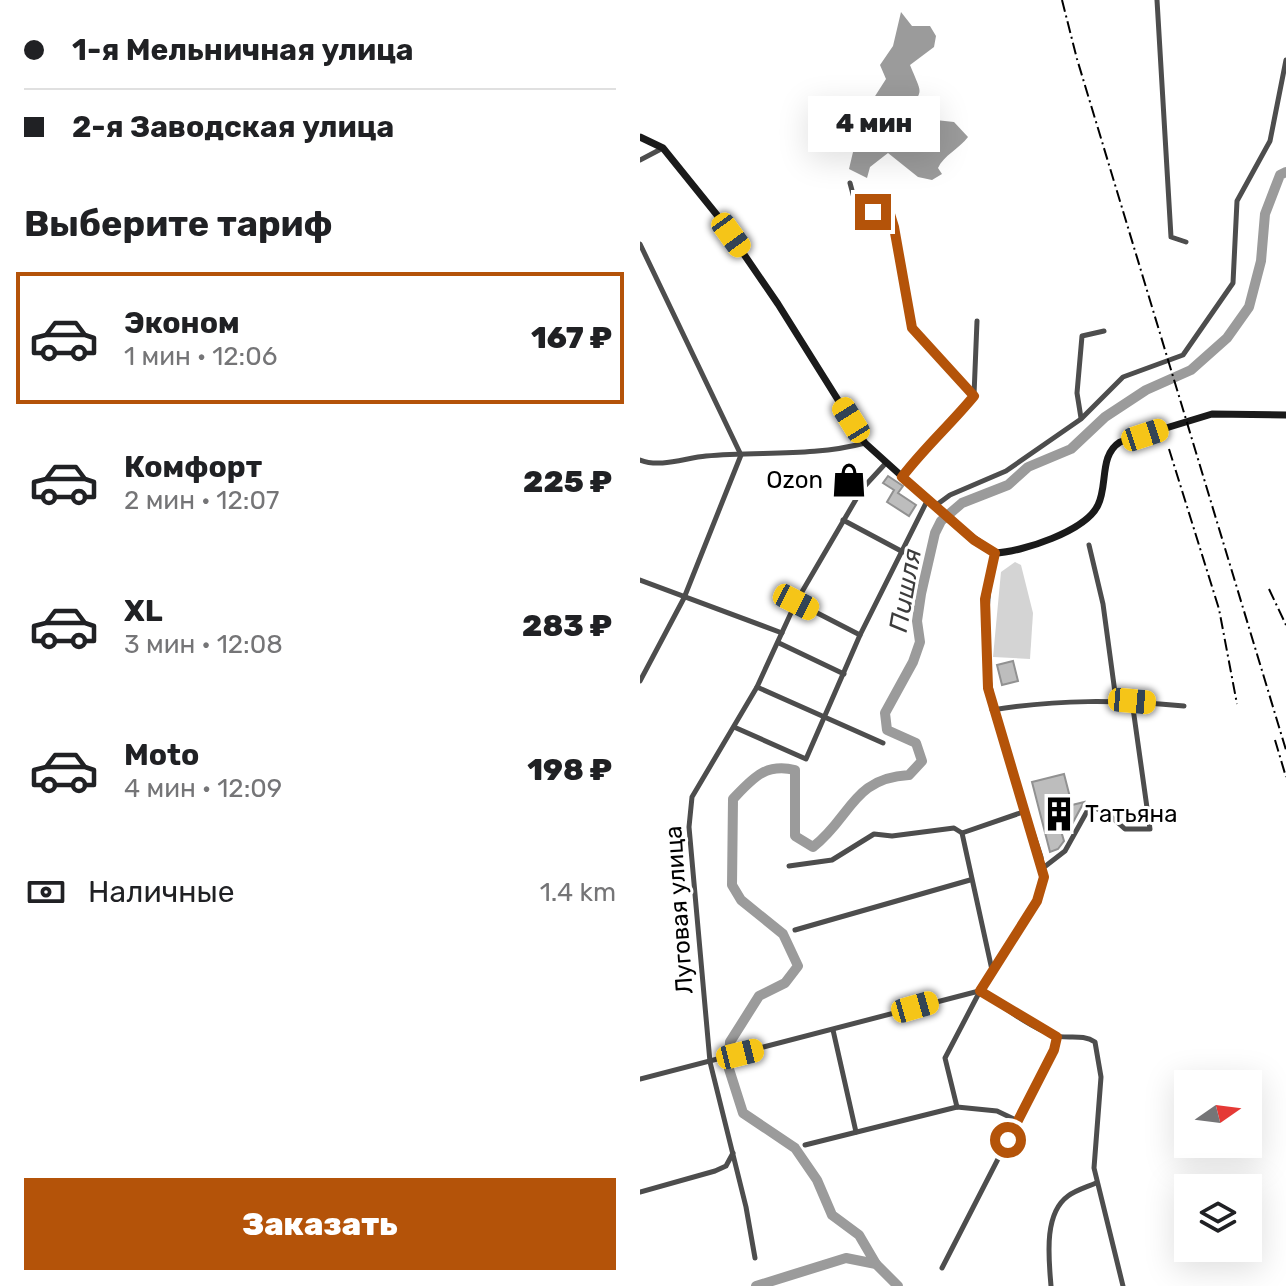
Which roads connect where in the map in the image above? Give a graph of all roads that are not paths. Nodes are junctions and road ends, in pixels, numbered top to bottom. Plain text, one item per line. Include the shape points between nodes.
1 (1157, 0) edge
2 (1286, 60) edge
3 (640, 137) edge
4 (663, 148) junction
5 (640, 160) edge
6 (850, 183) dead end
7 (1186, 242) dead end
8 (640, 244) edge
9 (977, 321) dead end
10 (1104, 331) dead end
11 (974, 396) junction
12 (1286, 415) edge
13 (1081, 419) junction
14 (865, 443) junction
15 (741, 455) junction
16 (640, 460) edge
17 (885, 464) junction
18 (902, 477) junction
19 (928, 499) junction
20 (938, 508) junction
21 (843, 520) junction
22 (1089, 545) dead end
23 (903, 552) junction
24 (995, 553) junction
25 (640, 580) edge
26 (684, 598) junction
27 (796, 602) junction
28 (782, 633) junction
29 (860, 635) junction
30 (779, 643) junction
31 (844, 674) junction
32 (640, 681) edge
33 (757, 687) junction
34 (1116, 700) junction
35 (1132, 701) junction
36 (1184, 706) dead end
37 (992, 710) junction
38 (825, 717) junction
39 (734, 727) junction
40 (883, 743) dead end
41 (1026, 811) junction
42 (962, 833) junction
43 (789, 866) dead end
44 (1043, 868) junction
45 (970, 880) junction
46 (795, 930) dead end
47 (993, 971) junction
48 (980, 991) junction
49 (833, 1030) junction
50 (1057, 1037) junction
51 (710, 1062) junction
52 (640, 1079) edge
53 (957, 1107) junction
54 (1018, 1121) junction
55 (856, 1132) junction
56 (805, 1145) dead end
57 (733, 1152) junction
58 (1096, 1183) junction
59 (640, 1192) edge
60 (755, 1258) dead end
61 (942, 1268) dead end
62 (1051, 1286) edge
63 (1123, 1286) edge

1 - 7 street via 1171,237
2 - 13 street via 1270,141 1237,201 1233,283 1183,355 1123,377
3 - 4 main road
4 - 5 street
4 - 14 main road via 745,255
6 - 11 street via 857,209 890,214 912,328
8 - 15 street
9 - 11 street
10 - 13 street via 1082,336 1077,393
11 - 18 street
12 - 24 main road via 1210,415 1115,446 1106,462 1098,505 1084,522 1027,548
13 - 20 street via 1006,471 950,495
14 - 15 street via 834,451
14 - 17 main road
15 - 16 street via 650,464
15 - 26 street
17 - 18 main road
17 - 21 street, Луговая улица
18 - 19 main road
19 - 20 main road
19 - 23 street
20 - 24 main road
21 - 23 street
21 - 27 street, Луговая улица
22 - 34 street
23 - 29 street
24 - 37 street via 985,612
25 - 26 street
26 - 28 street
26 - 32 street
27 - 28 street, Луговая улица
27 - 29 street
28 - 30 street, Луговая улица
29 - 31 street
30 - 31 street
30 - 33 street, Луговая улица
31 - 38 street
33 - 38 street
33 - 39 street, Луговая улица
34 - 35 street
34 - 37 street via 1050,700
35 - 36 street
35 - 44 street via 1150,829 1125,829 1090,806 1065,851
37 - 41 street
38 - 39 street via 806,759
38 - 40 street
39 - 51 street, Луговая улица via 692,797 689,827
41 - 42 street
41 - 44 street
42 - 43 street via 954,828 874,834 832,860
42 - 45 street
44 - 47 street via 1037,901
45 - 46 street
45 - 47 street
47 - 48 street
48 - 49 street
48 - 50 street
48 - 53 street via 945,1058
49 - 51 street
49 - 55 street
50 - 54 street
50 - 58 street via 1089,1038 1099,1053
51 - 52 street
51 - 57 street, Луговая улица
53 - 54 street via 997,1111
53 - 55 street
54 - 61 street
55 - 56 street
57 - 59 street via 726,1166 715,1171
57 - 60 street, Луговая улица
58 - 62 street via 1059,1203 1048,1254
58 - 63 street

